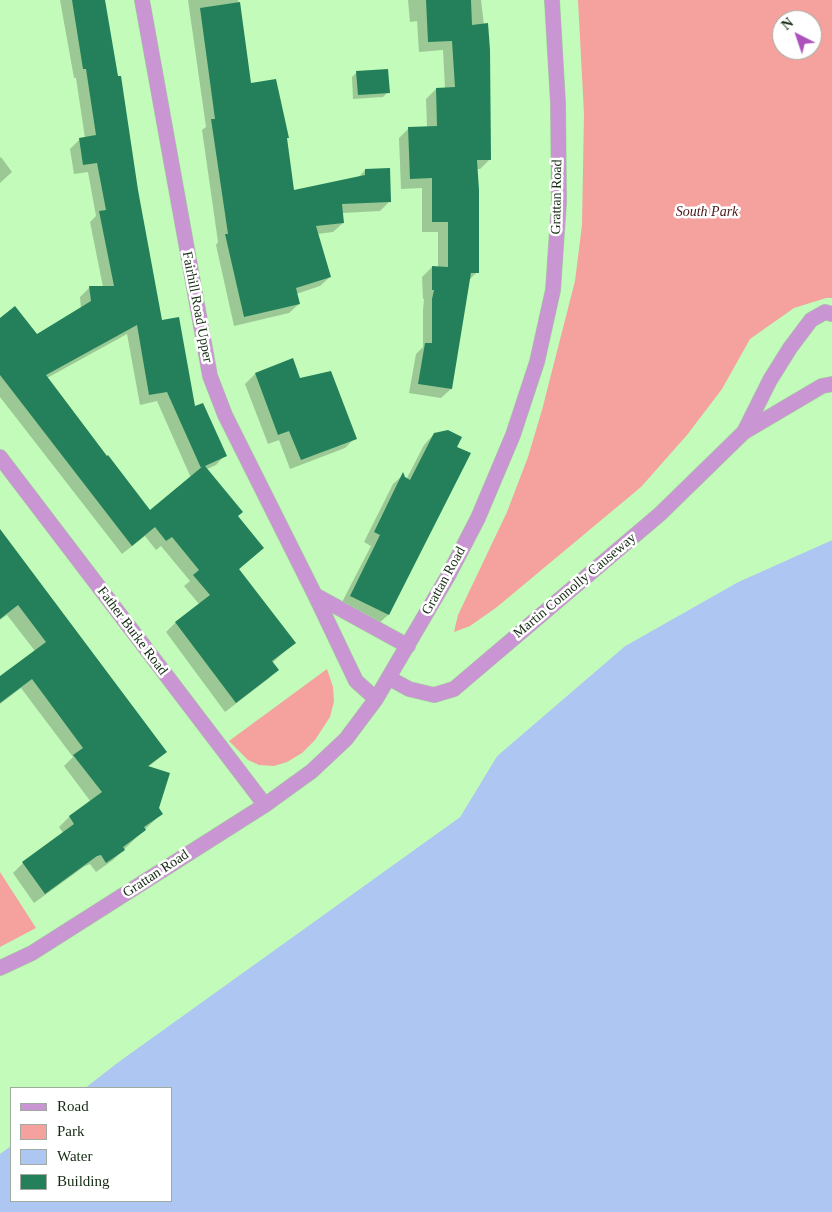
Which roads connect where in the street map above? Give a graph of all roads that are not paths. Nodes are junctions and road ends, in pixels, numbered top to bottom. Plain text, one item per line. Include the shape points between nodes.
1 (142, 0) edge
2 (552, 0) edge
3 (832, 314) edge
4 (832, 384) edge
5 (744, 432) junction
6 (0, 457) edge
7 (315, 595) junction
8 (408, 646) junction
9 (389, 678) junction
10 (376, 699) junction
11 (265, 805) junction
12 (0, 968) edge

1 - 7 street, Fairhill Road Upper via 210,376 225,415
2 - 8 street, Grattan Road via 559,202 552,290 537,362 513,435 478,518
3 - 5 street, Martin Connolly Causeway via 825,312 811,320 790,348
4 - 5 street, Martin Connolly Causeway via 822,386
5 - 9 street, Martin Connolly Causeway via 660,514 454,689 434,695
6 - 11 street, Father Burke Road
7 - 8 street
7 - 10 street, Fairhill Road Upper via 356,681
8 - 9 street, Grattan Road
9 - 10 street, Grattan Road
10 - 11 street, Grattan Road via 346,739 312,770
11 - 12 street, Grattan Road via 32,953

